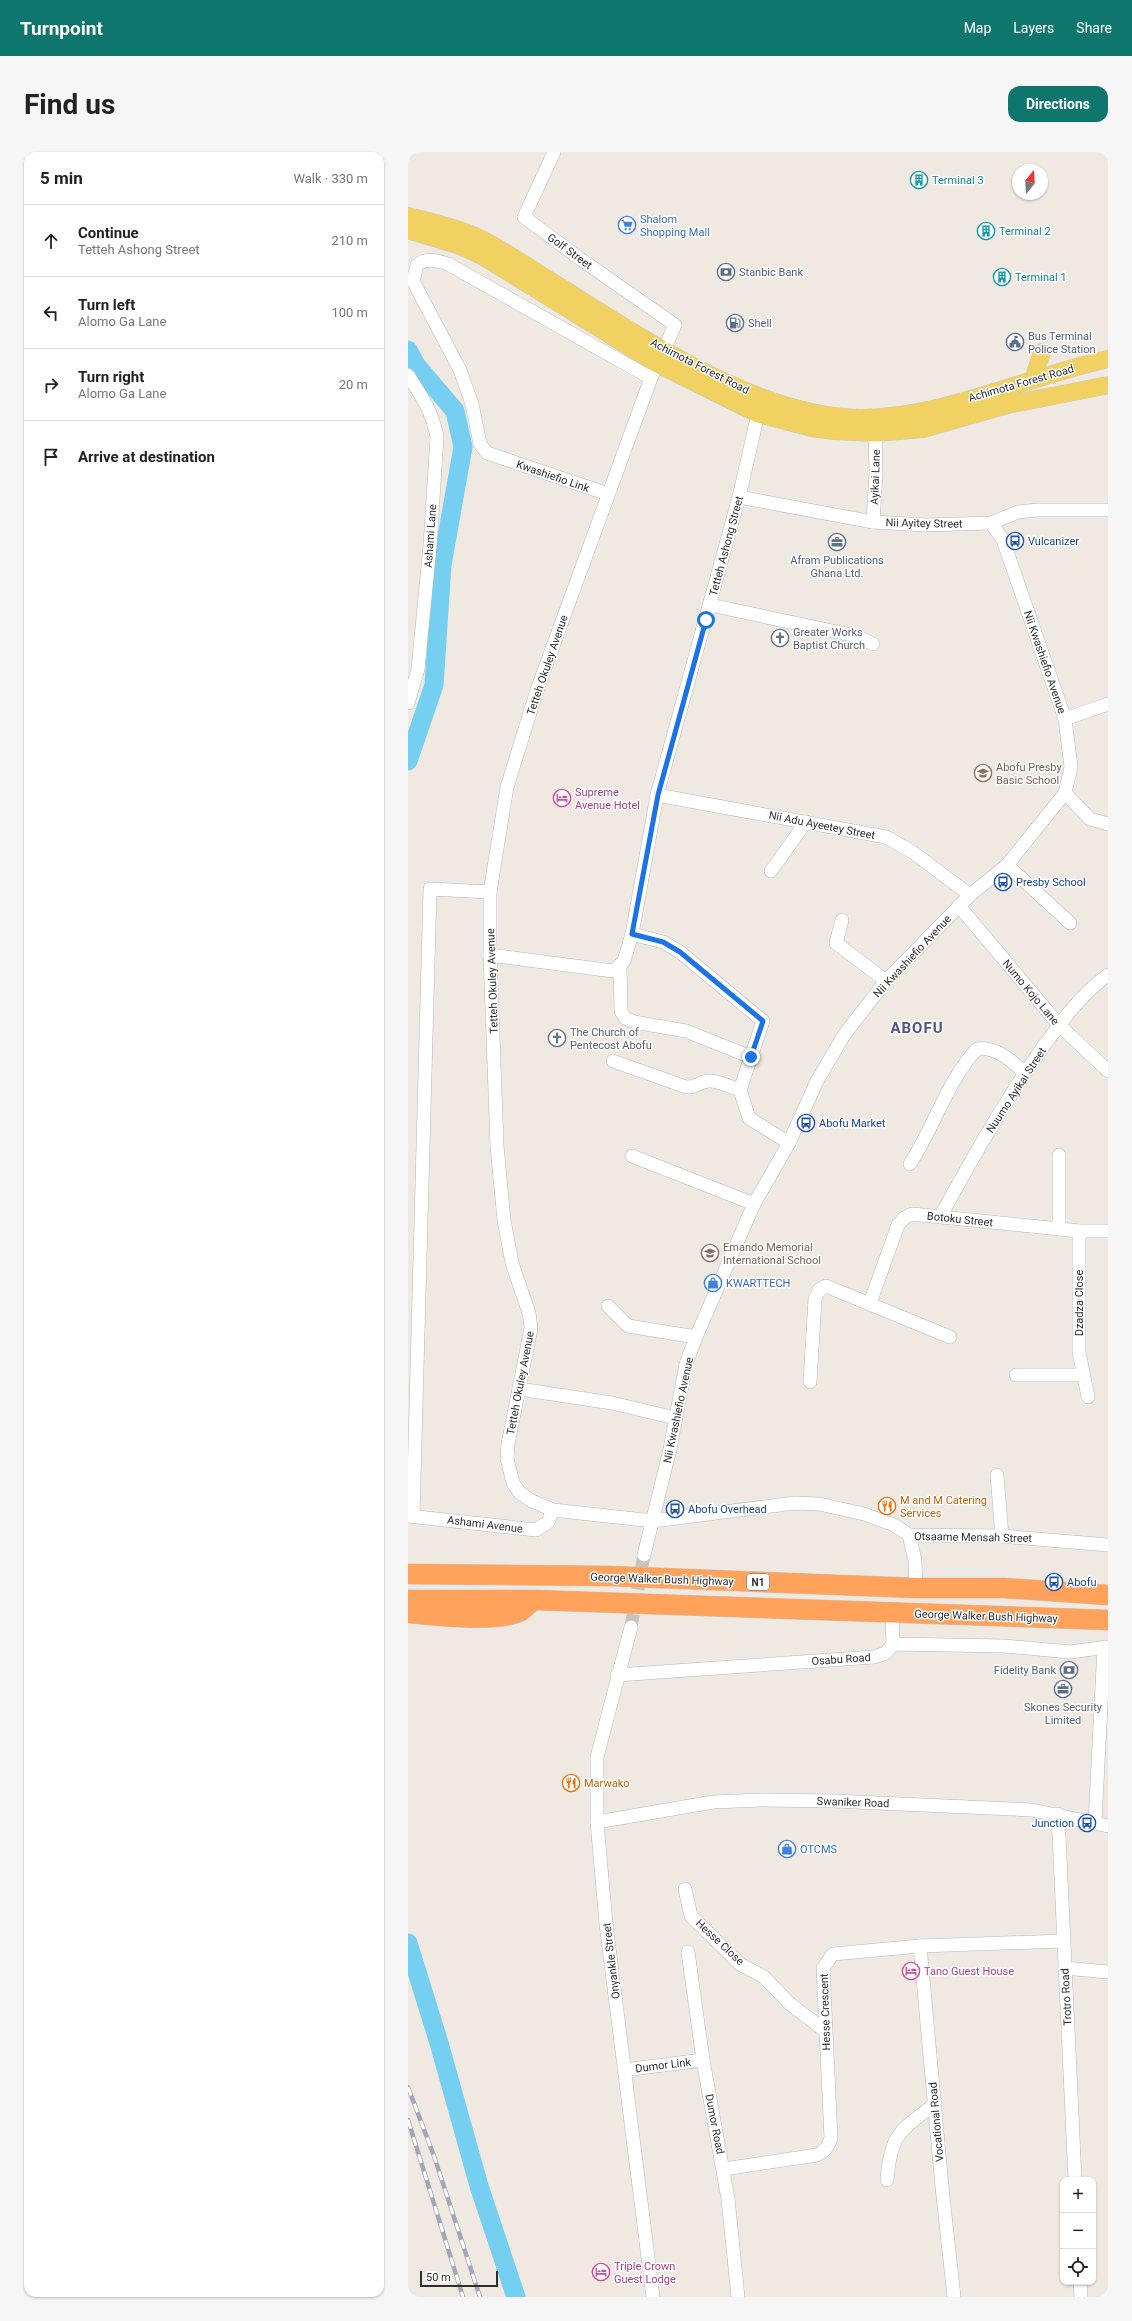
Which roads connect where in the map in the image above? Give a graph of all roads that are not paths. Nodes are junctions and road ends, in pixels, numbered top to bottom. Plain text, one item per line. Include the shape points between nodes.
1 (554, 152) edge
2 (408, 216) edge
3 (408, 230) edge
4 (675, 325) joint
5 (1042, 352) dead end
6 (1108, 359) edge
7 (657, 364) junction
8 (408, 375) edge
9 (1033, 380) junction
10 (1108, 385) edge
11 (758, 414) junction
12 (875, 433) junction
13 (608, 494) junction
14 (739, 497) junction
15 (1108, 510) edge
16 (872, 522) junction
17 (991, 523) junction
18 (710, 605) junction
19 (873, 644) dead end
20 (408, 703) edge
21 (1108, 704) edge
22 (1065, 719) junction
23 (1065, 793) junction
24 (658, 795) junction
25 (806, 822) junction
26 (1108, 824) edge
27 (1007, 865) junction
28 (771, 871) dead end
29 (490, 892) junction
30 (970, 895) junction
31 (959, 906) junction
32 (842, 920) dead end
33 (1070, 923) dead end
34 (632, 934) junction
35 (490, 955) junction
36 (620, 967) junction
37 (1108, 975) edge
38 (886, 981) junction
39 (1059, 1025) junction
40 (751, 1057) junction
41 (613, 1061) dead end
42 (1108, 1071) edge
43 (1024, 1073) junction
44 (740, 1090) junction
45 (789, 1143) junction
46 (1059, 1155) dead end
47 (632, 1156) dead end
48 (910, 1164) dead end
49 (754, 1204) junction
50 (940, 1217) junction
51 (1059, 1229) junction
52 (1079, 1231) junction
53 (1108, 1231) edge
54 (870, 1303) junction
55 (608, 1306) dead end
56 (696, 1337) junction
57 (950, 1337) dead end
58 (1016, 1375) dead end
59 (1083, 1375) junction
60 (810, 1382) dead end
61 (519, 1389) junction
62 (1088, 1397) dead end
63 (675, 1418) junction
64 (997, 1475) dead end
65 (553, 1510) junction
66 (411, 1516) edge
67 (653, 1522) junction
68 (909, 1535) junction
69 (1002, 1536) junction
70 (1108, 1545) edge
71 (644, 1555) tunnel mouth
72 (408, 1574) edge
73 (916, 1588) junction
74 (1108, 1595) edge
75 (408, 1600) edge
76 (534, 1600) junction
77 (408, 1613) edge
78 (892, 1613) junction
79 (1108, 1620) edge
80 (631, 1628) tunnel mouth
81 (893, 1644) junction
82 (1106, 1647) edge
83 (617, 1675) junction
84 (1058, 1814) junction
85 (597, 1822) junction
86 (1095, 1822) junction
87 (1108, 1826) edge
88 (685, 1889) dead end
89 (1063, 1941) junction
90 (920, 1946) junction
91 (688, 1952) dead end
92 (1065, 1968) junction
93 (1108, 1972) edge
94 (825, 2031) junction
95 (703, 2060) junction
96 (624, 2070) junction
97 (935, 2104) junction
98 (724, 2169) junction
99 (1075, 2177) edge
100 (887, 2180) dead end
101 (1080, 2285) edge
102 (653, 2297) edge
103 (738, 2297) edge
104 (954, 2297) edge
105 (1081, 2297) edge

1 - 4 street, Golf Street via 524,216
2 - 7 main road, Achimota Forest Road via 476,236
3 - 7 main road, Achimota Forest Road via 460,246 482,256
4 - 7 street, Tetteh Okuley Avenue
5 - 9 main road
6 - 9 main road, Achimota Forest Road
7 - 9 main road, Achimota Forest Road via 729,383 778,403 846,417 900,414 946,405
7 - 11 main road, Achimota Forest Road
7 - 13 street, Tetteh Okuley Avenue
7 - 13 street, Kwashiefio Link via 448,264 430,260 417,264 413,282 460,370 472,404 480,444 487,452 499,457
8 - 20 street, Ashami Lane via 426,404 437,437 418,669
10 - 12 main road, Achimota Forest Road via 1008,405 923,429
11 - 12 main road, Achimota Forest Road via 812,428
11 - 14 street, Tetteh Ashong Street
12 - 16 street, Ayikai Lane via 876,473
13 - 29 street, Tetteh Okuley Avenue via 537,690 507,787
14 - 16 street, Nii Ayitey Street
14 - 18 street, Tetteh Ashong Street
15 - 17 street, Nii Ayitey Street via 1028,510
16 - 17 street, Nii Ayitey Street via 926,525
17 - 22 street, Nii Kwashiefio Avenue via 1004,540
18 - 19 street via 856,636
18 - 24 street, Tetteh Ashong Street
21 - 22 street
22 - 23 street, Nii Kwashiefio Avenue via 1071,767
23 - 26 street via 1090,819
23 - 27 street, Nii Kwashiefio Avenue
24 - 25 street, Nii Adu Ayeetey Street
24 - 34 street, Tetteh Ashong Street
25 - 28 street
25 - 30 street, Nii Adu Ayeetey Street via 886,837 914,853
27 - 30 street, Nii Kwashiefio Avenue
27 - 33 street
29 - 35 street, Tetteh Okuley Avenue
29 - 66 street via 430,889
30 - 31 street, Nii Kwashiefio Avenue
31 - 38 street, Nii Kwashiefio Avenue
31 - 39 street, Numo Kojo Lane
32 - 38 street via 836,943
34 - 36 street, Tetteh Ashong Street
34 - 40 street via 663,942 680,952 763,1021
35 - 36 street via 613,971
35 - 61 street, Tetteh Okuley Avenue via 497,1146 504,1220 512,1263 529,1313 531,1328
36 - 40 street via 621,1011 625,1018 634,1022 686,1031
37 - 39 street, Nuumo Ayikai Street via 1096,984
38 - 45 street, Nii Kwashiefio Avenue via 844,1035 817,1081
39 - 42 street, Numo Kojo Lane
39 - 43 street, Nuumo Ayikai Street
40 - 44 street
41 - 44 street via 686,1087 696,1087 704,1082 713,1081
43 - 48 street via 1010,1059 983,1048 977,1049
43 - 50 street, Nuumo Ayikai Street
44 - 45 street via 749,1118
45 - 49 street, Nii Kwashiefio Avenue
46 - 51 street
47 - 49 street
49 - 56 street, Nii Kwashiefio Avenue
50 - 51 street, Botoku Street
50 - 54 street, Botoku Street via 912,1214 898,1225
51 - 52 street, Botoku Street
52 - 53 street, Botoku Street
52 - 59 street, Dzadza Close via 1079,1352
54 - 57 street
54 - 60 street via 830,1287 826,1286 819,1290 815,1299
55 - 56 street via 628,1326
56 - 63 street, Nii Kwashiefio Avenue via 686,1364
58 - 59 street
59 - 62 street, Dzadza Close
61 - 63 street via 612,1403
61 - 65 street, Tetteh Okuley Avenue via 508,1444 507,1459 510,1473 520,1493
63 - 67 street, Nii Kwashiefio Avenue
64 - 69 street
65 - 66 street, Ashami Avenue via 548,1522 536,1530
65 - 67 street, Tetteh Okuley Avenue
67 - 68 street, Otsaame Mensah Street via 795,1504 819,1504 864,1514 894,1525
67 - 71 street, Nii Kwashiefio Avenue
68 - 69 street, Otsaame Mensah Street
68 - 73 street via 915,1560
69 - 70 street, Otsaame Mensah Street
72 - 73 highway, George Walker Bush Highway / N1 via 608,1576
73 - 74 highway, George Walker Bush Highway / N1 via 1004,1588
75 - 76 highway, George Walker Bush Highway
76 - 77 highway via 521,1611 503,1616
76 - 78 highway, George Walker Bush Highway
78 - 79 highway, George Walker Bush Highway
78 - 81 street
80 - 83 street, Onyankle Street
81 - 82 street via 1004,1646 1070,1652
81 - 83 street, Osabu Road via 886,1653 874,1656
82 - 86 street
83 - 85 street, Onyankle Street via 597,1757
84 - 85 street, Swaniker Road via 1032,1810 904,1803 761,1800 714,1802
84 - 86 street, Swaniker Road
84 - 89 street, Trotro Road
85 - 96 street, Onyankle Street
86 - 87 street, Swaniker Road
88 - 94 street, Hesse Close via 692,1916 740,1964 764,1977 789,2003
89 - 90 street, Hesse Crescent
89 - 92 street, Trotro Road
90 - 94 street, Hesse Crescent via 838,1953 830,1956 823,1968
90 - 97 street, Vocational Road
91 - 95 street, Dumor Road
92 - 93 street
92 - 99 street, Trotro Road
94 - 98 street, Hesse Crescent via 831,2138 824,2152
95 - 96 street, Dumor Link
95 - 98 street, Dumor Road
96 - 102 street, Onyankle Street
97 - 100 street via 901,2131 895,2139 889,2155
97 - 104 street, Vocational Road
98 - 103 street, Dumor Road
101 - 105 street

